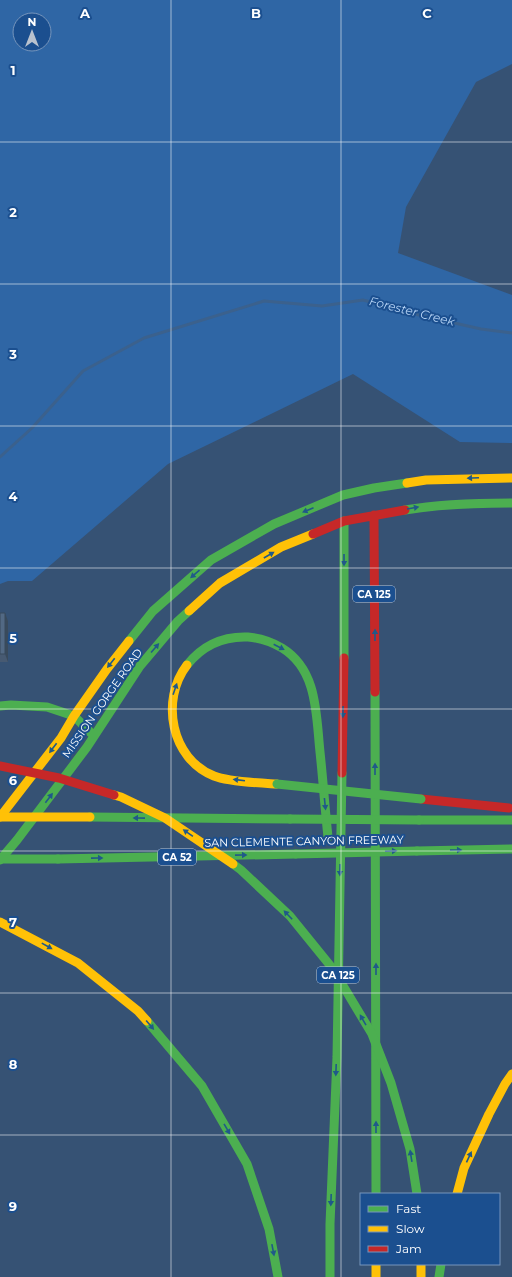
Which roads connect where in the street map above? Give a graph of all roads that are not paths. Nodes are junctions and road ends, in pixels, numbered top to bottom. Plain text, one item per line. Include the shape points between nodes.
1 (512, 478) edge
2 (344, 494) junction
3 (512, 504) edge
4 (374, 511) junction
5 (344, 514) junction
6 (0, 706) edge
7 (74, 716) junction
8 (94, 736) junction
9 (0, 766) edge
10 (512, 809) edge
11 (0, 817) edge
12 (512, 820) edge
13 (512, 849) edge
14 (0, 859) edge
15 (0, 922) edge
16 (339, 943) junction
17 (512, 1074) edge
18 (376, 1193) edge
19 (417, 1193) edge
20 (457, 1193) edge
21 (376, 1265) edge
22 (421, 1265) edge
23 (441, 1265) edge
24 (278, 1277) edge
25 (330, 1277) edge
26 (376, 1277) edge
27 (421, 1277) edge
28 (439, 1277) edge

1 -> 2 main road, MISSION GORGE ROAD via 426,480 374,492
2 - 5 main road, CA 125
2 -> 7 main road, MISSION GORGE ROAD via 274,524 211,560 153,611
4 -> 3 main road, MISSION GORGE ROAD via 485,503
4 - 5 main road, MISSION GORGE ROAD
18 -> 4 main road, CA 125
8 -> 5 main road, MISSION GORGE ROAD via 140,666 178,621 220,583
5 -> 16 main road, CA 125
6 - 7 main road via 47,707
7 - 8 main road
7 -> 11 main road, MISSION GORGE ROAD via 61,738
14 -> 8 main road, MISSION GORGE ROAD via 14,844
19 -> 9 main road, bridge via 410,1149 391,1083 372,1034 333,969 290,916 241,870 165,818 121,797 58,778
10 -> 16 main road, bridge via 421,799 277,784 220,778 201,769 185,753 176,735 171,713 173,692 182,672 195,655 207,646 227,638 248,637 283,648 297,660 307,676 315,703 331,863
12 -> 11 main road, SAN CLEMENTE CANYON FREEWAY, bridge
14 -> 13 main road, SAN CLEMENTE CANYON FREEWAY / CA 52, bridge
15 -> 24 main road via 78,963 138,1011 202,1086 247,1164 269,1229
16 -> 25 main road, CA 125
20 -> 17 main road via 464,1168 489,1114
21 - 26 main road
22 - 27 main road
23 - 28 main road

